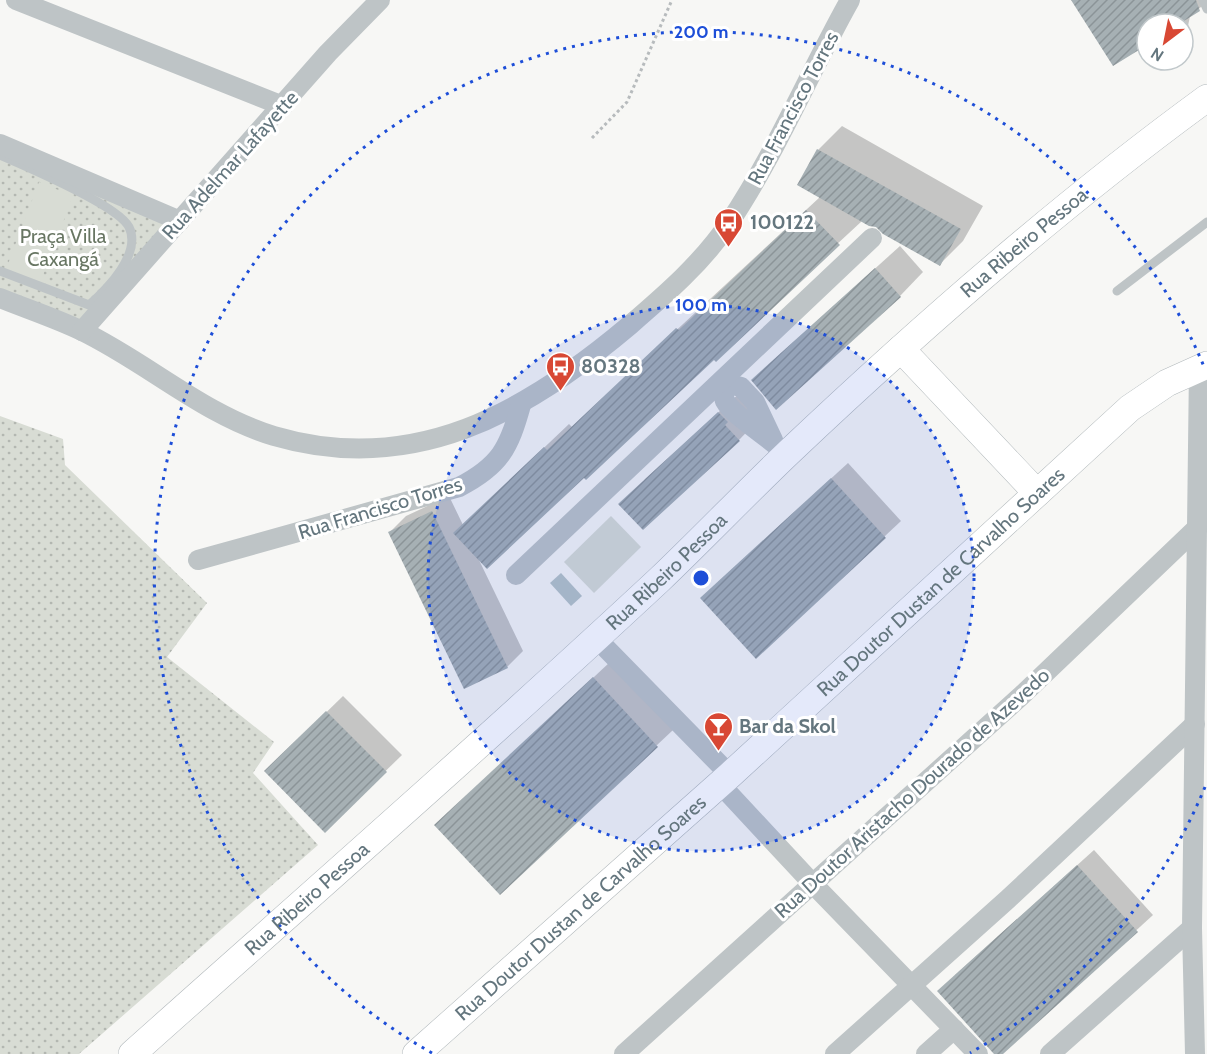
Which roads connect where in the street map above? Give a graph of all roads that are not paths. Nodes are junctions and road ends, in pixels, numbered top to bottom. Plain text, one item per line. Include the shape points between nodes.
1 (16, 0) edge
2 (380, 0) edge
3 (850, 0) edge
4 (1203, 0) edge
5 (1207, 9) edge
6 (1207, 98) edge
7 (283, 106) junction
8 (0, 144) edge
9 (0, 156) edge
10 (180, 221) junction
11 (1207, 222) edge
12 (872, 238) dead end
13 (0, 271) edge
14 (1118, 291) dead end
15 (0, 298) edge
16 (89, 305) junction
17 (82, 331) junction
18 (901, 349) junction
19 (1203, 366) edge
20 (721, 382) junction
21 (521, 405) junction
22 (780, 447) junction
23 (1037, 493) junction
24 (1198, 527) junction
25 (198, 560) dead end
26 (516, 575) dead end
27 (596, 638) junction
28 (1195, 724) junction
29 (725, 780) junction
30 (812, 883) junction
31 (1198, 917) edge
32 (912, 986) junction
33 (954, 1029) junction
34 (132, 1054) edge
35 (416, 1054) edge
36 (624, 1054) edge
37 (835, 1054) edge
38 (926, 1054) edge
39 (978, 1054) edge
40 (1050, 1054) edge
41 (1195, 1054) edge

1 - 7 street
2 - 7 street, Rua Adelmar Lafayette
3 - 21 street, Rua Francisco Torres via 751,188 703,257 612,340
4 - 5 lane
6 - 18 main road, Rua Ribeiro Pessoa via 1064,206
7 - 10 street, Rua Adelmar Lafayette
8 - 10 street
9 - 16 lane via 100,204 129,229 130,244 123,266
10 - 17 street, Rua Adelmar Lafayette
11 - 14 lane
12 - 20 street
13 - 16 lane
15 - 17 street, Rua Francisco Torres
16 - 17 lane
17 - 21 street, Rua Francisco Torres via 226,418 315,445 363,448 415,443 473,428
18 - 22 main road, Rua Ribeiro Pessoa
18 - 23 main road
19 - 23 main road, Rua Doutor Dustan de Carvalho Soares via 1167,383 1130,408
19 - 24 street
20 - 22 street via 726,402
20 - 26 street
21 - 25 street, Rua Francisco Torres via 509,445 498,461 459,487
22 - 27 main road, Rua Ribeiro Pessoa via 705,536
23 - 29 main road, Rua Doutor Dustan de Carvalho Soares
24 - 28 street
24 - 30 street, Rua Doutor Aristacho Dourado de Azevedo via 1021,696
27 - 29 street
27 - 34 main road, Rua Ribeiro Pessoa
28 - 31 street
28 - 32 street
29 - 30 street
29 - 35 main road, Rua Doutor Dustan de Carvalho Soares
30 - 32 street
30 - 36 street, Rua Doutor Aristacho Dourado de Azevedo
31 - 40 street
31 - 41 street
32 - 33 street
32 - 37 street
33 - 38 street
33 - 39 street

